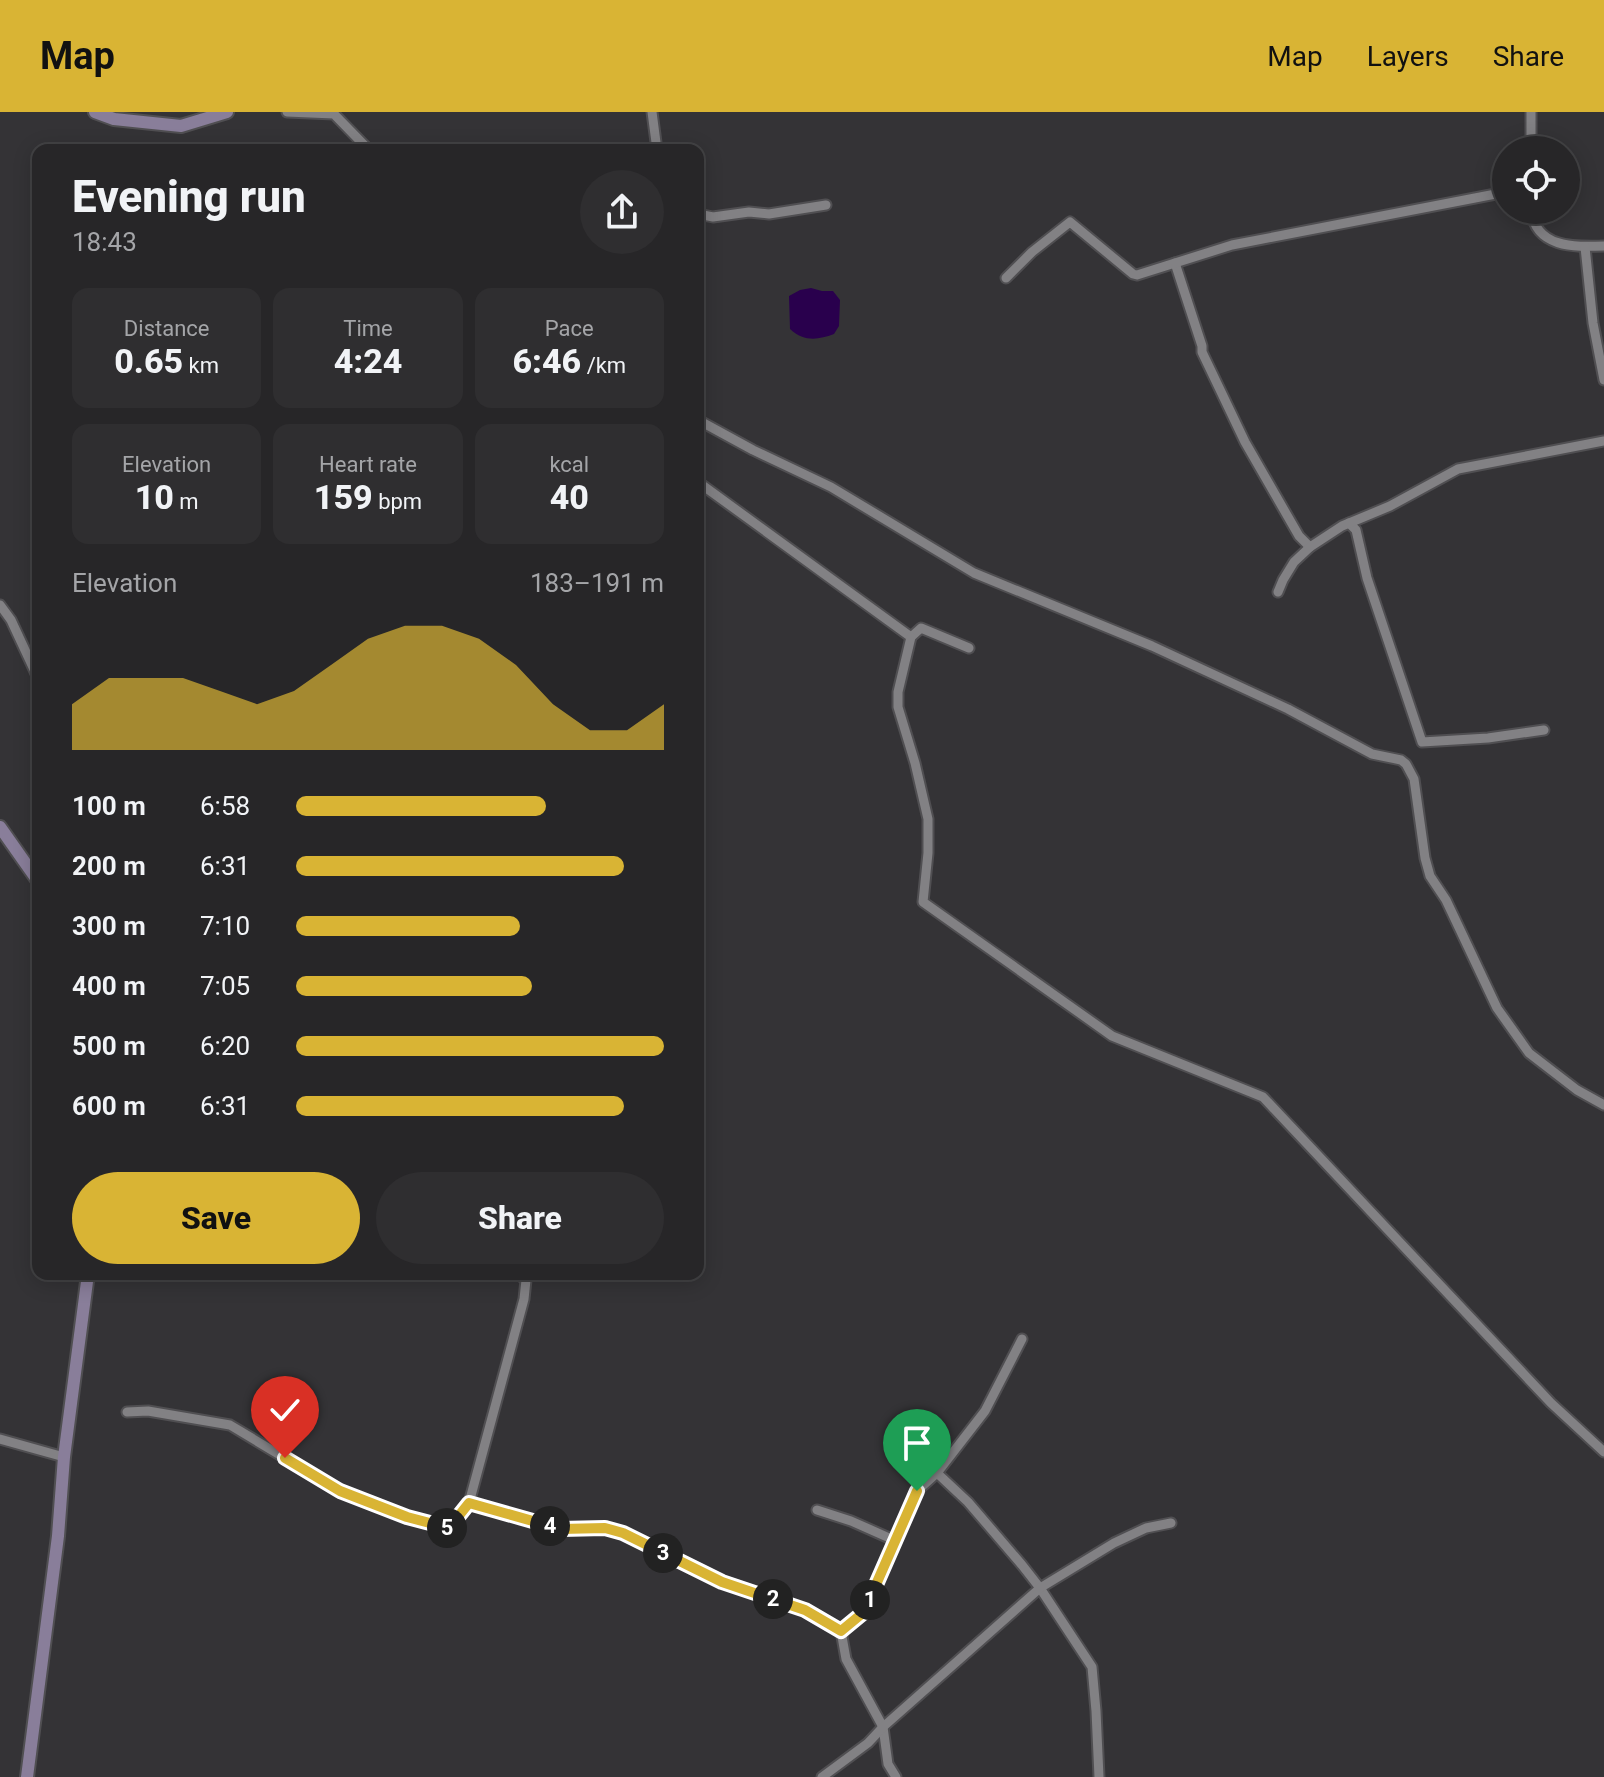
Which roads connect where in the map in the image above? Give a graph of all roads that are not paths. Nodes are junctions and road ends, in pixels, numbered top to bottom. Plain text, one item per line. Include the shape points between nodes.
1 (95, 112) edge
2 (227, 112) edge
3 (287, 112) edge
4 (652, 112) edge
5 (1531, 112) edge
6 (1531, 136) edge
7 (363, 144) edge
8 (656, 144) edge
9 (1492, 195) edge
10 (826, 205) dead end
11 (704, 215) edge
12 (1536, 224) edge
13 (1604, 246) edge
14 (1585, 247) junction
15 (1175, 263) junction
16 (1006, 278) dead end
17 (1604, 380) edge
18 (704, 423) edge
19 (1604, 441) edge
20 (704, 486) edge
21 (1349, 523) junction
22 (1310, 547) junction
23 (1278, 592) dead end
24 (0, 605) edge
25 (911, 637) junction
26 (969, 648) dead end
27 (32, 665) edge
28 (1544, 730) dead end
29 (0, 827) edge
30 (32, 872) edge
31 (1604, 1105) edge
32 (87, 1280) edge
33 (526, 1280) edge
34 (1022, 1339) dead end
35 (127, 1412) dead end
36 (0, 1439) edge
37 (1604, 1452) edge
38 (64, 1457) junction
39 (937, 1473) junction
40 (469, 1503) junction
41 (817, 1510) dead end
42 (1171, 1523) dead end
43 (896, 1541) junction
44 (1040, 1588) junction
45 (841, 1631) junction
46 (883, 1727) junction
47 (27, 1777) edge
48 (822, 1777) edge
49 (896, 1777) edge
50 (1099, 1777) edge

1 - 2 street via 181,126
3 - 7 street via 334,114
4 - 8 street
5 - 6 street
9 - 15 street via 1232,245
10 - 11 street via 769,214
12 - 14 street via 1551,242
13 - 14 street
14 - 17 street
15 - 16 street via 1133,274 1070,222
15 - 22 street via 1202,352 1245,442
18 - 31 street via 831,487 974,573 1165,652 1372,754 1401,760 1414,779 1430,876 1497,1008 1529,1053
19 - 21 street via 1458,469
20 - 25 street
21 - 22 street
21 - 28 street via 1356,530 1422,742
22 - 23 street via 1294,562
24 - 27 street
25 - 26 street via 921,628
25 - 37 street via 898,707 928,819 923,902 1112,1036 1263,1097 1551,1403
29 - 30 street
32 - 38 street
33 - 40 street
34 - 39 street via 985,1411
35 - 40 street via 230,1425 340,1491 407,1517 449,1528
36 - 38 street
38 - 47 street
39 - 43 street via 917,1491
39 - 44 street
40 - 45 street via 561,1529 623,1533 722,1582 805,1610
41 - 43 street
42 - 44 street via 1114,1543
43 - 45 street via 864,1612
44 - 46 street
44 - 50 street via 1092,1667
45 - 46 street via 846,1659
46 - 48 street
46 - 49 street via 888,1764

